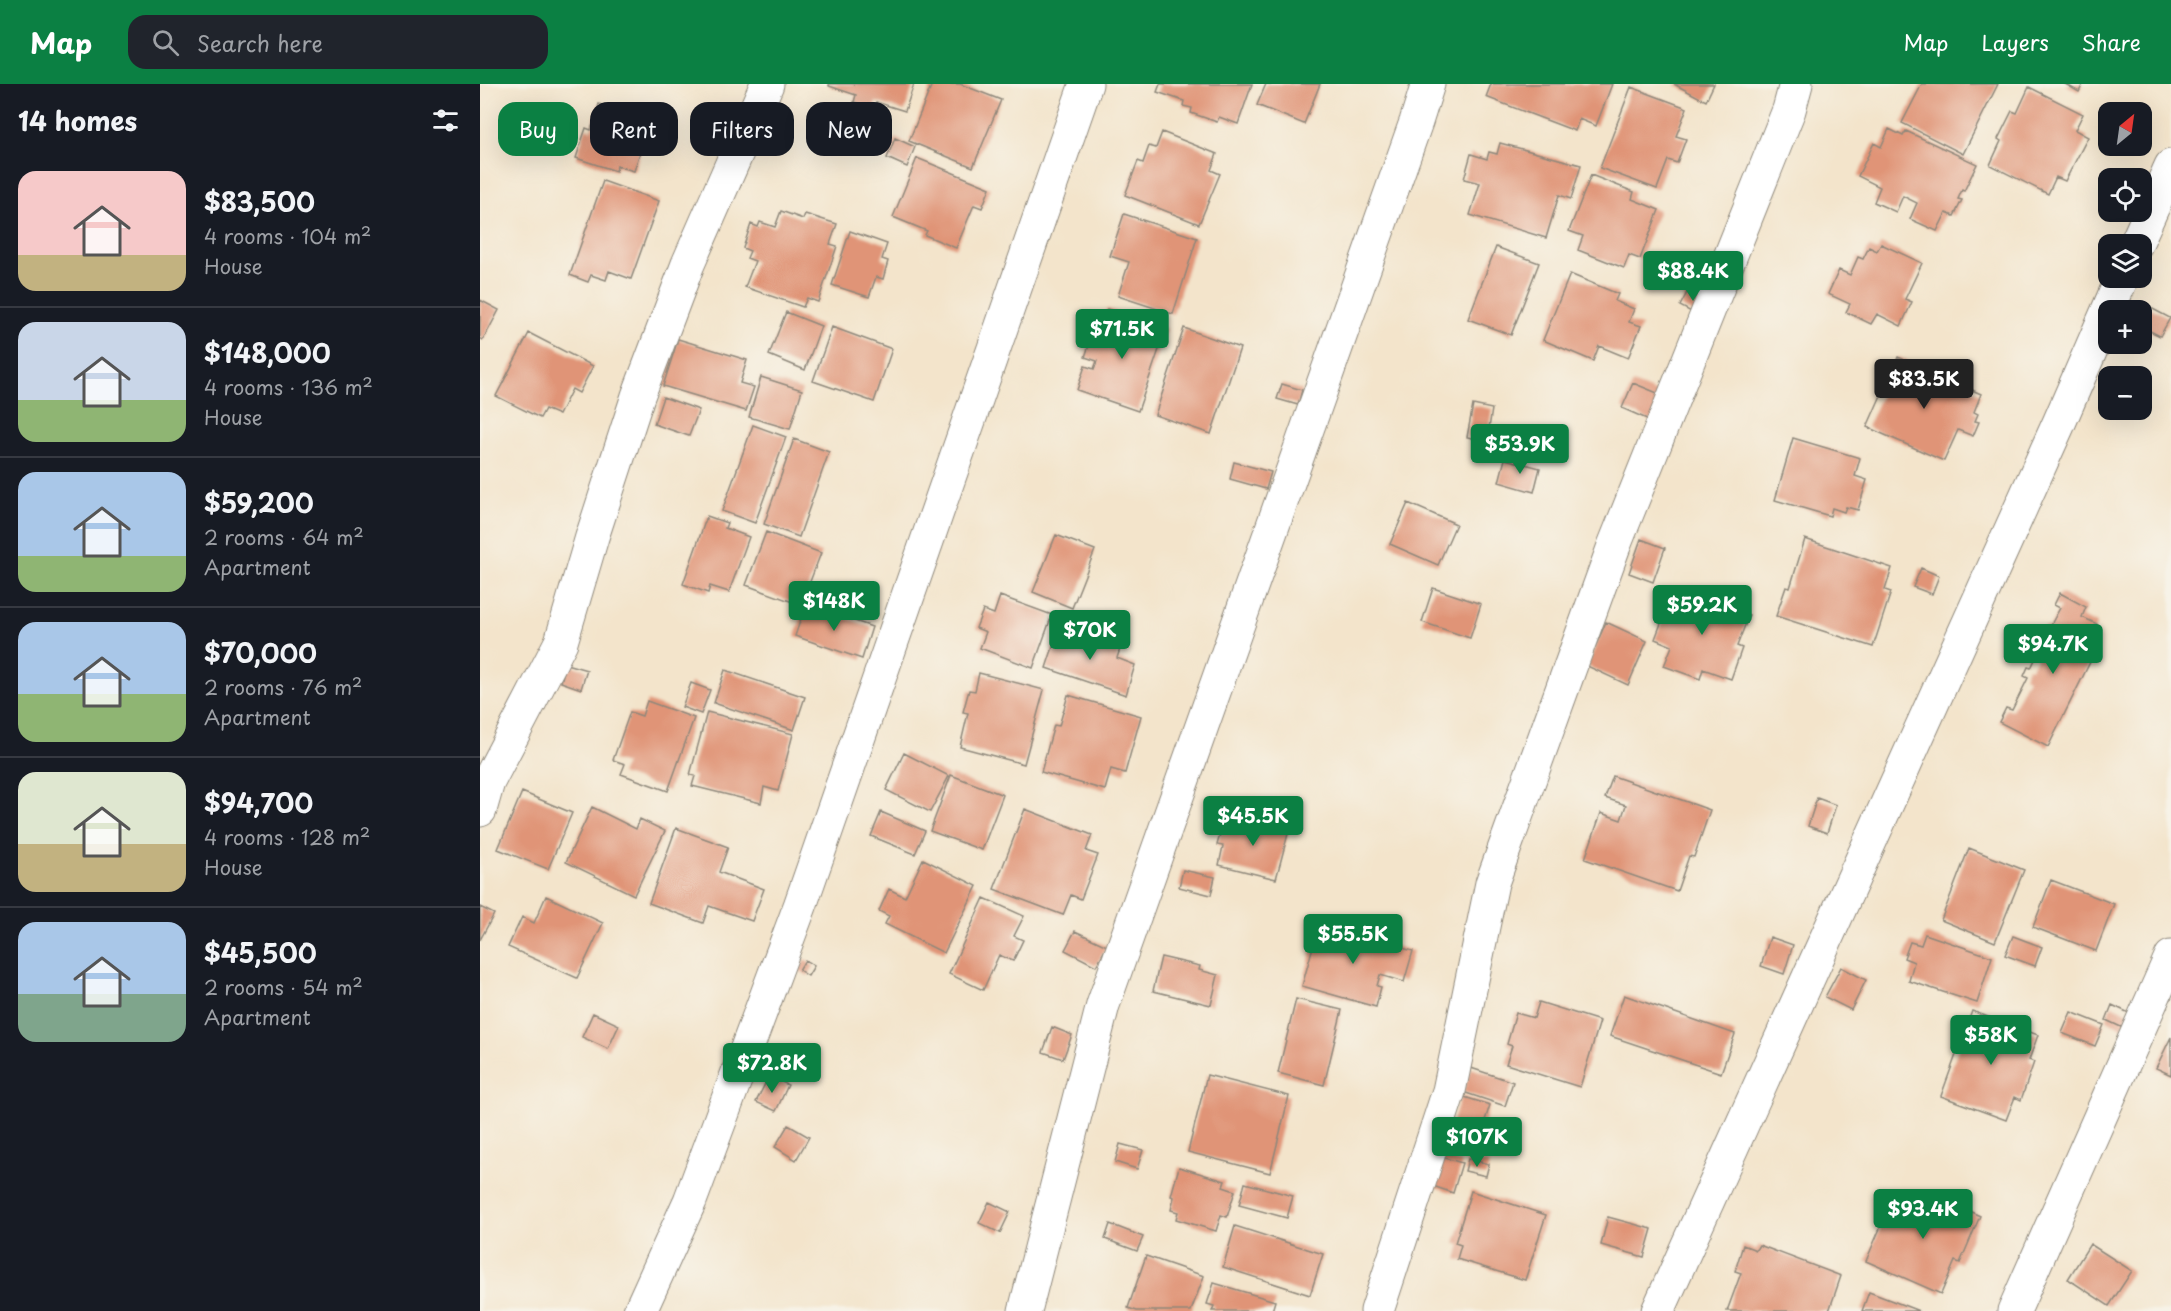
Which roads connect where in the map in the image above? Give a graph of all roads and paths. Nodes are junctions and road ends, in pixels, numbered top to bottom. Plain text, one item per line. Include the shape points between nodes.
1 (767, 84) edge
2 (1086, 84) edge
3 (1428, 84) edge
4 (1796, 84) edge
5 (2171, 166) edge
6 (2140, 234) edge
7 (2118, 288) edge
8 (480, 810) edge
9 (2171, 957) edge
10 (640, 1311) edge
11 (1025, 1311) edge
12 (1377, 1311) edge
13 (1658, 1311) edge
14 (2014, 1311) edge

1 - 8 street via 688,264 638,396 561,642 488,782
2 - 10 street via 800,906 690,1201
3 - 11 street via 1103,1005
4 - 12 street via 1789,110 1614,546 1492,883 1449,1091
5 - 6 street
7 - 13 street
9 - 14 street

